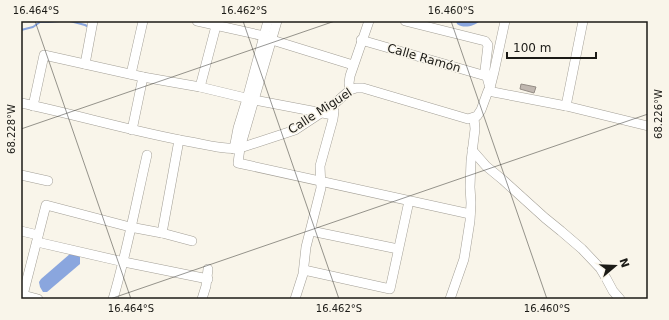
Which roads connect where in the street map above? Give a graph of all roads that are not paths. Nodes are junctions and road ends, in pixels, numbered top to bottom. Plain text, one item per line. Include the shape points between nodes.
1 (93, 21) edge
2 (143, 21) edge
3 (197, 21) edge
4 (268, 21) edge
5 (277, 21) edge
6 (369, 21) edge
7 (405, 21) edge
8 (506, 21) edge
9 (583, 21) edge
10 (216, 26) junction
11 (268, 38) junction
12 (361, 40) junction
13 (84, 64) junction
14 (353, 65) junction
15 (131, 74) junction
16 (486, 76) junction
17 (143, 77) junction
18 (200, 87) junction
19 (350, 90) junction
20 (489, 90) junction
21 (250, 100) junction
22 (21, 104) edge
23 (333, 105) junction
24 (32, 106) junction
25 (566, 106) junction
26 (321, 113) junction
27 (333, 115) junction
28 (474, 118) junction
29 (648, 124) edge
30 (132, 130) junction
31 (180, 140) junction
32 (237, 148) junction
33 (472, 150) junction
34 (147, 156) dead end
35 (21, 175) edge
36 (48, 181) dead end
37 (321, 182) junction
38 (409, 201) junction
39 (470, 214) junction
40 (130, 227) junction
41 (21, 231) edge
42 (311, 231) junction
43 (162, 233) junction
44 (37, 239) junction
45 (192, 241) dead end
46 (398, 249) junction
47 (124, 262) junction
48 (208, 269) dead end
49 (304, 270) junction
50 (208, 279) junction
51 (22, 297) edge
52 (38, 299) edge
53 (113, 299) edge
54 (202, 299) edge
55 (295, 299) edge
56 (450, 299) edge
57 (620, 299) edge

1 - 13 street
2 - 15 street
3 - 10 street
4 - 11 street
5 - 11 street
6 - 12 street
7 - 16 street via 485,41 488,45
8 - 20 street
9 - 25 street
10 - 11 street
10 - 18 street
11 - 14 street
11 - 21 street
12 - 14 street
12 - 16 street, Calle Ramón
13 - 15 street
13 - 24 street via 44,55
14 - 19 street via 349,80
15 - 17 street
16 - 20 street
17 - 18 street
17 - 30 street
18 - 21 street
19 - 23 street, Calle Miguel
19 - 28 street, Calle Miguel via 363,88 468,119
20 - 25 street
20 - 28 street via 481,110
21 - 26 street
21 - 32 street via 238,128
22 - 24 street, Calle Miguel
23 - 26 street, Calle Miguel
23 - 27 street
24 - 30 street, Calle Miguel
25 - 29 street
26 - 27 street
26 - 32 street, Calle Miguel via 295,130
27 - 37 street via 320,166
28 - 33 street
30 - 31 street, Calle Miguel
31 - 32 street, Calle Miguel
31 - 43 street
32 - 37 street via 238,163
33 - 39 street
33 - 57 street via 486,166 582,249 600,268
34 - 40 street
35 - 36 street
37 - 38 street
37 - 42 street
38 - 39 street
38 - 46 street
39 - 56 street via 464,259
40 - 43 street
40 - 44 street via 46,205
40 - 47 street
41 - 44 street
42 - 46 street
42 - 49 street via 306,247
43 - 45 street
44 - 47 street
44 - 51 street
46 - 49 street via 390,289
47 - 50 street
47 - 53 street
48 - 50 street
49 - 55 street
50 - 54 street
51 - 52 street

